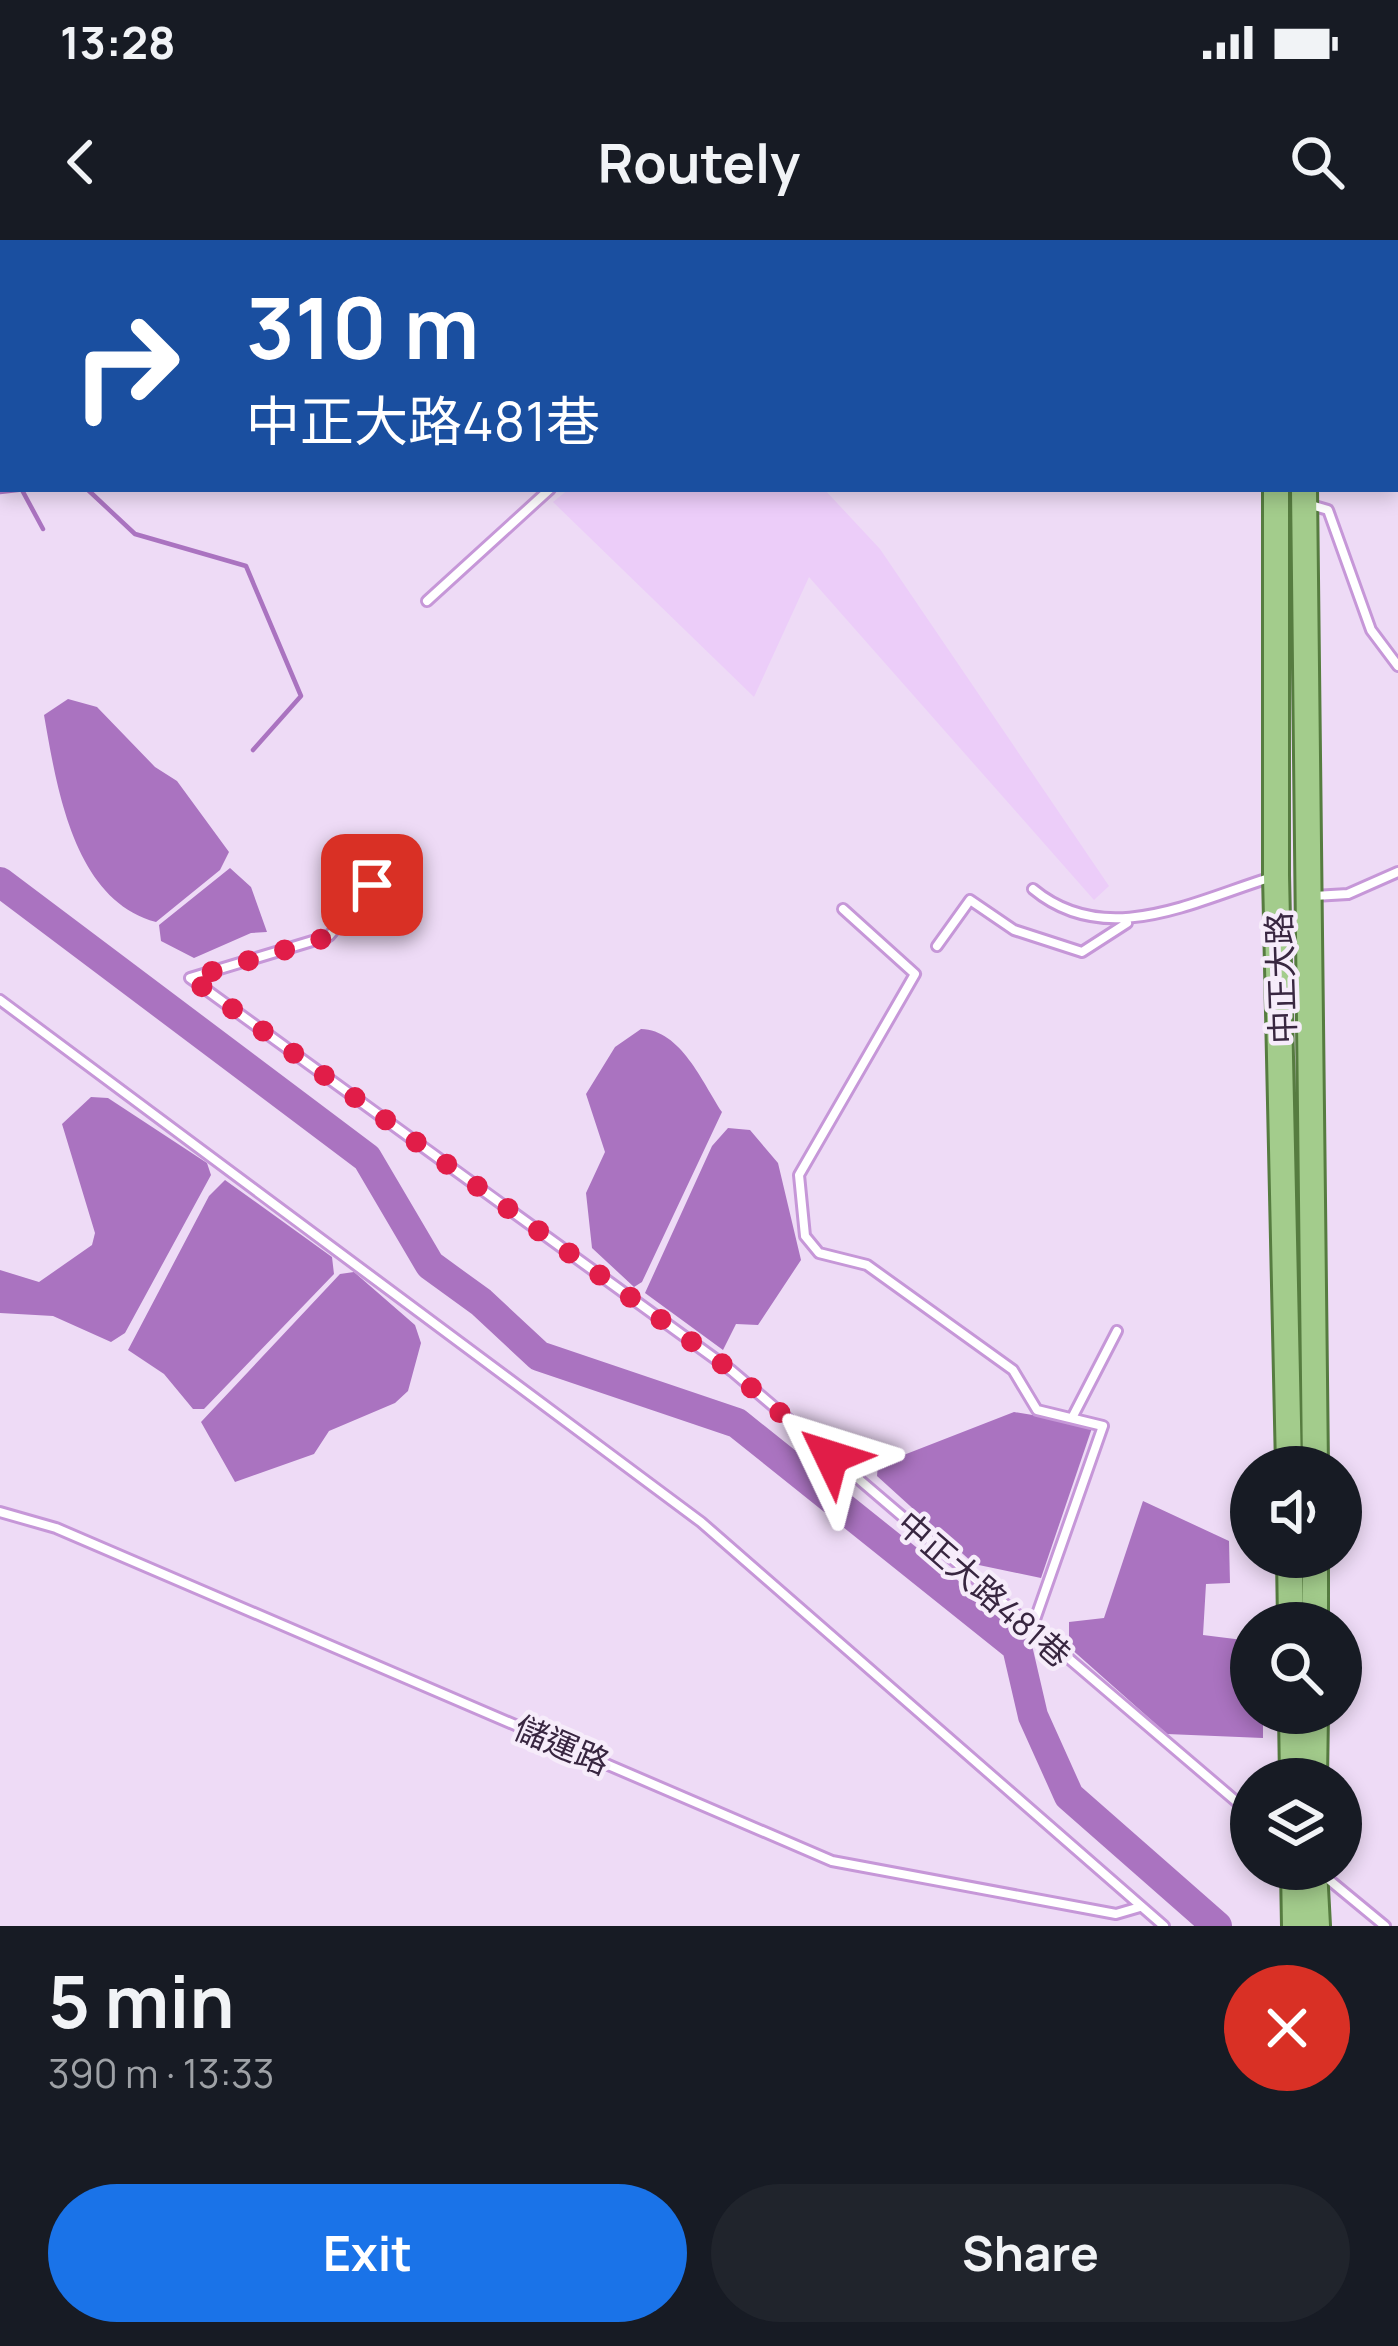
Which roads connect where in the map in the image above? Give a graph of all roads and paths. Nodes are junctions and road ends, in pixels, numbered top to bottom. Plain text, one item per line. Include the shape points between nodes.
1 (547, 492) edge
2 (1276, 492) edge
3 (1304, 496) edge
4 (427, 601) dead end
5 (1398, 666) edge
6 (1398, 872) edge
7 (1276, 875) junction
8 (372, 885) dead end
9 (1033, 889) dead end
10 (1306, 896) junction
11 (843, 909) dead end
12 (1128, 922) junction
13 (937, 946) dead end
14 (0, 1000) edge
15 (1296, 1088) junction
16 (1117, 1331) dead end
17 (1072, 1418) junction
18 (1289, 1446) edge
19 (1314, 1446) edge
20 (0, 1513) edge
21 (1031, 1631) junction
22 (1230, 1797) edge
23 (1299, 1890) edge
24 (1311, 1890) edge
25 (1341, 1890) edge
26 (1142, 1906) junction
27 (1306, 1921) edge
28 (1164, 1926) edge
29 (1385, 1926) edge

1 - 4 lane
2 - 7 main road, 中正大路
3 - 5 lane via 1328,510 1371,629
3 - 10 main road, 中正大路
6 - 10 lane via 1348,894
7 - 12 lane
7 - 15 main road, 中正大路
8 - 21 lane, 中正大路481巷 via 328,937 190,978 732,1371
9 - 12 lane via 1095,920
10 - 15 main road, 中正大路
11 - 17 lane via 915,974 800,1175 805,1236 819,1253 867,1265 1013,1370 1037,1410
12 - 13 lane via 1082,952 1014,930 970,900
14 - 26 lane via 701,1522
15 - 18 main road, 中正大路
15 - 19 main road, 中正大路
16 - 17 lane
17 - 21 lane via 1103,1426
20 - 26 lane, 儲運路 via 78,1537 832,1861 1116,1914
21 - 22 lane, 中正大路481巷
23 - 27 main road
24 - 27 main road
25 - 29 lane
26 - 28 lane

